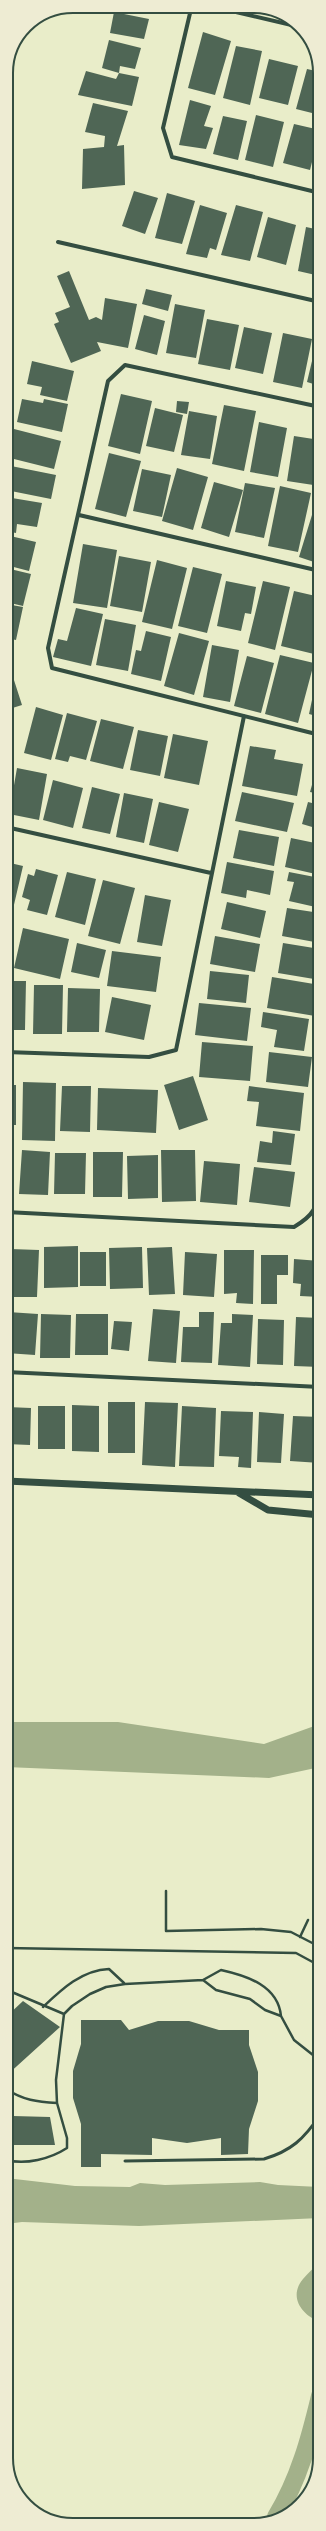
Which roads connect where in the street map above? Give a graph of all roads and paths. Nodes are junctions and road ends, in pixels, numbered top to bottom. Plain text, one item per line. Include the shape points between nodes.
1 (190, 13) edge
2 (240, 13) edge
3 (288, 24) edge
4 (313, 191) edge
5 (58, 242) dead end
6 (313, 300) edge
7 (313, 405) edge
8 (79, 515) junction
9 (313, 569) edge
10 (244, 716) junction
11 (313, 733) edge
12 (13, 829) edge
13 (211, 873) junction
14 (13, 1052) edge
15 (313, 1210) edge
16 (13, 1212) edge
17 (13, 1372) edge
18 (313, 1387) edge
19 (13, 1481) edge
20 (237, 1492) junction
21 (313, 1495) edge
22 (313, 1514) edge
23 (166, 1891) dead end
24 (308, 1920) dead end
25 (300, 1937) junction
26 (313, 1944) edge
27 (13, 1948) edge
28 (313, 1962) edge
29 (203, 1980) junction
30 (125, 1984) junction
31 (13, 1992) edge
32 (43, 2006) junction
33 (64, 2014) junction
34 (281, 2016) junction
35 (313, 2055) edge
36 (13, 2094) edge
37 (57, 2103) junction
38 (313, 2124) edge
39 (13, 2160) edge
40 (126, 2162) dead end

1 - 4 street via 163,128 172,158
2 - 3 street
5 - 6 street
7 - 8 street via 125,364 108,381
8 - 9 street
8 - 10 street via 48,648 52,668
10 - 11 street
10 - 13 street
12 - 13 street
13 - 14 street via 176,1050 149,1057
15 - 16 street via 310,1217 294,1227
17 - 18 street
19 - 20 street
20 - 21 street
20 - 22 street via 268,1510
23 - 25 path via 166,1931 261,1929 291,1932
24 - 25 path
25 - 26 path
27 - 28 path via 296,1953
29 - 30 path
29 - 34 path via 216,1990 250,1999 265,2010
29 - 34 path via 221,1970 252,1980 280,2002
30 - 32 path via 109,1969 99,1969 82,1976
30 - 33 path via 106,1987 90,1994
31 - 32 path
32 - 33 path
33 - 37 path via 56,2080
34 - 35 path via 294,2040
36 - 37 path via 35,2102
37 - 39 path via 67,2138 67,2148 57,2155 39,2161
38 - 40 lane via 298,2142 283,2154 264,2158

